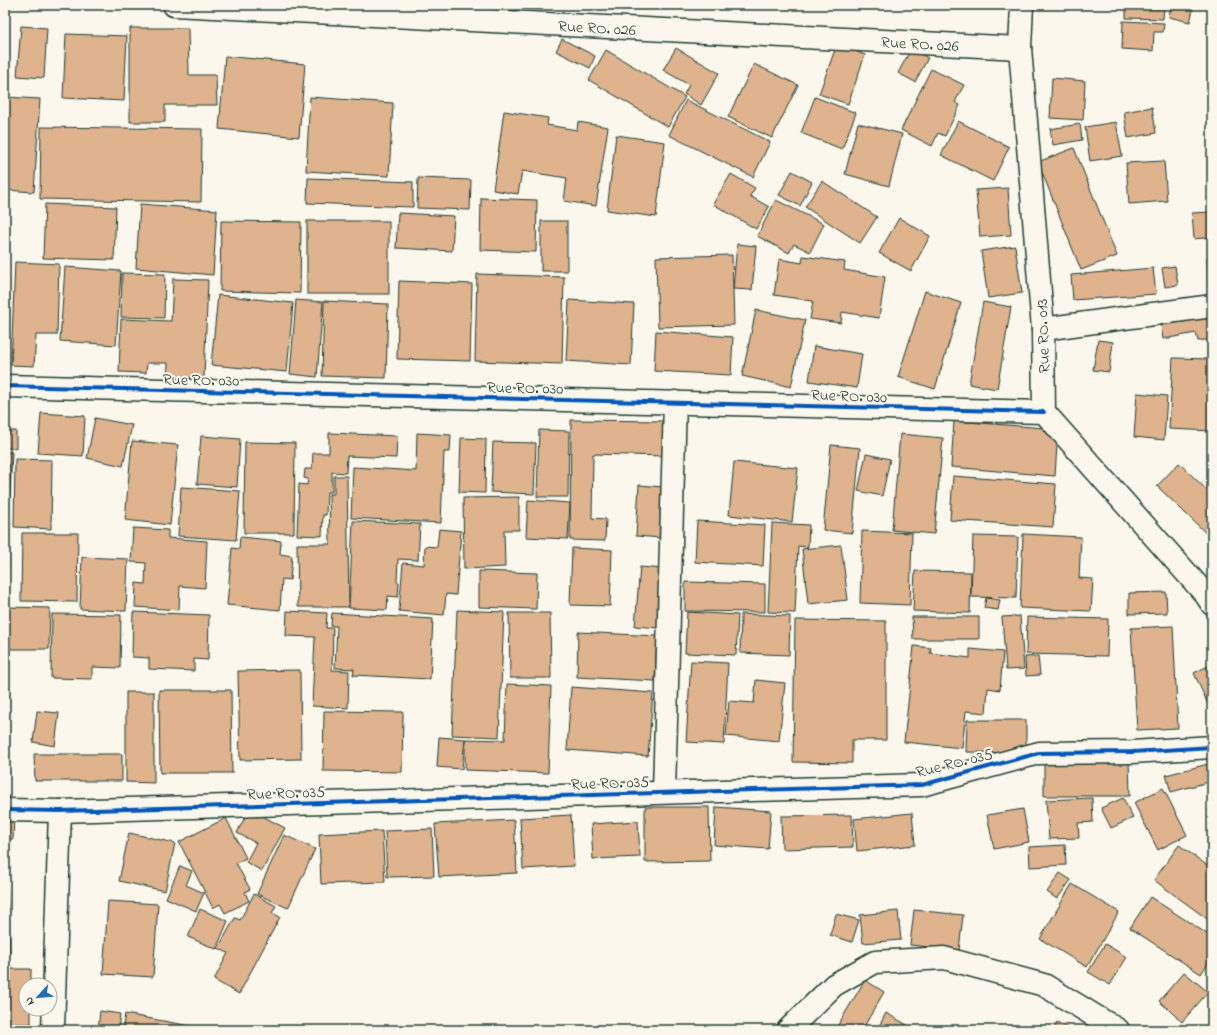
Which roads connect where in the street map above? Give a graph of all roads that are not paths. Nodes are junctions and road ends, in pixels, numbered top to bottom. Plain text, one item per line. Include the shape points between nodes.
1 (174, 5) edge
2 (1022, 5) edge
3 (1020, 48) junction
4 (1212, 306) edge
5 (1043, 329) junction
6 (5, 386) edge
7 (675, 402) junction
8 (1044, 412) junction
9 (1212, 604) edge
10 (1212, 747) edge
11 (664, 792) junction
12 (5, 810) edge
13 (60, 811) junction
14 (53, 1030) edge
15 (788, 1030) edge
16 (1118, 1030) edge

1 - 3 street, Rue RO. 026
2 - 3 street, Rue RO. 013
3 - 5 street, Rue RO. 013
4 - 5 street
5 - 8 street, Rue RO. 013
6 - 7 street, Rue RO. 030
7 - 8 street, Rue RO. 030
7 - 11 street
8 - 9 street
10 - 11 street, Rue RO. 035 via 1132,752 1038,753 922,785
11 - 13 street, Rue RO. 035
12 - 13 street, Rue RO. 035
13 - 14 street
15 - 16 street via 834,985 875,962 944,958 1044,986

